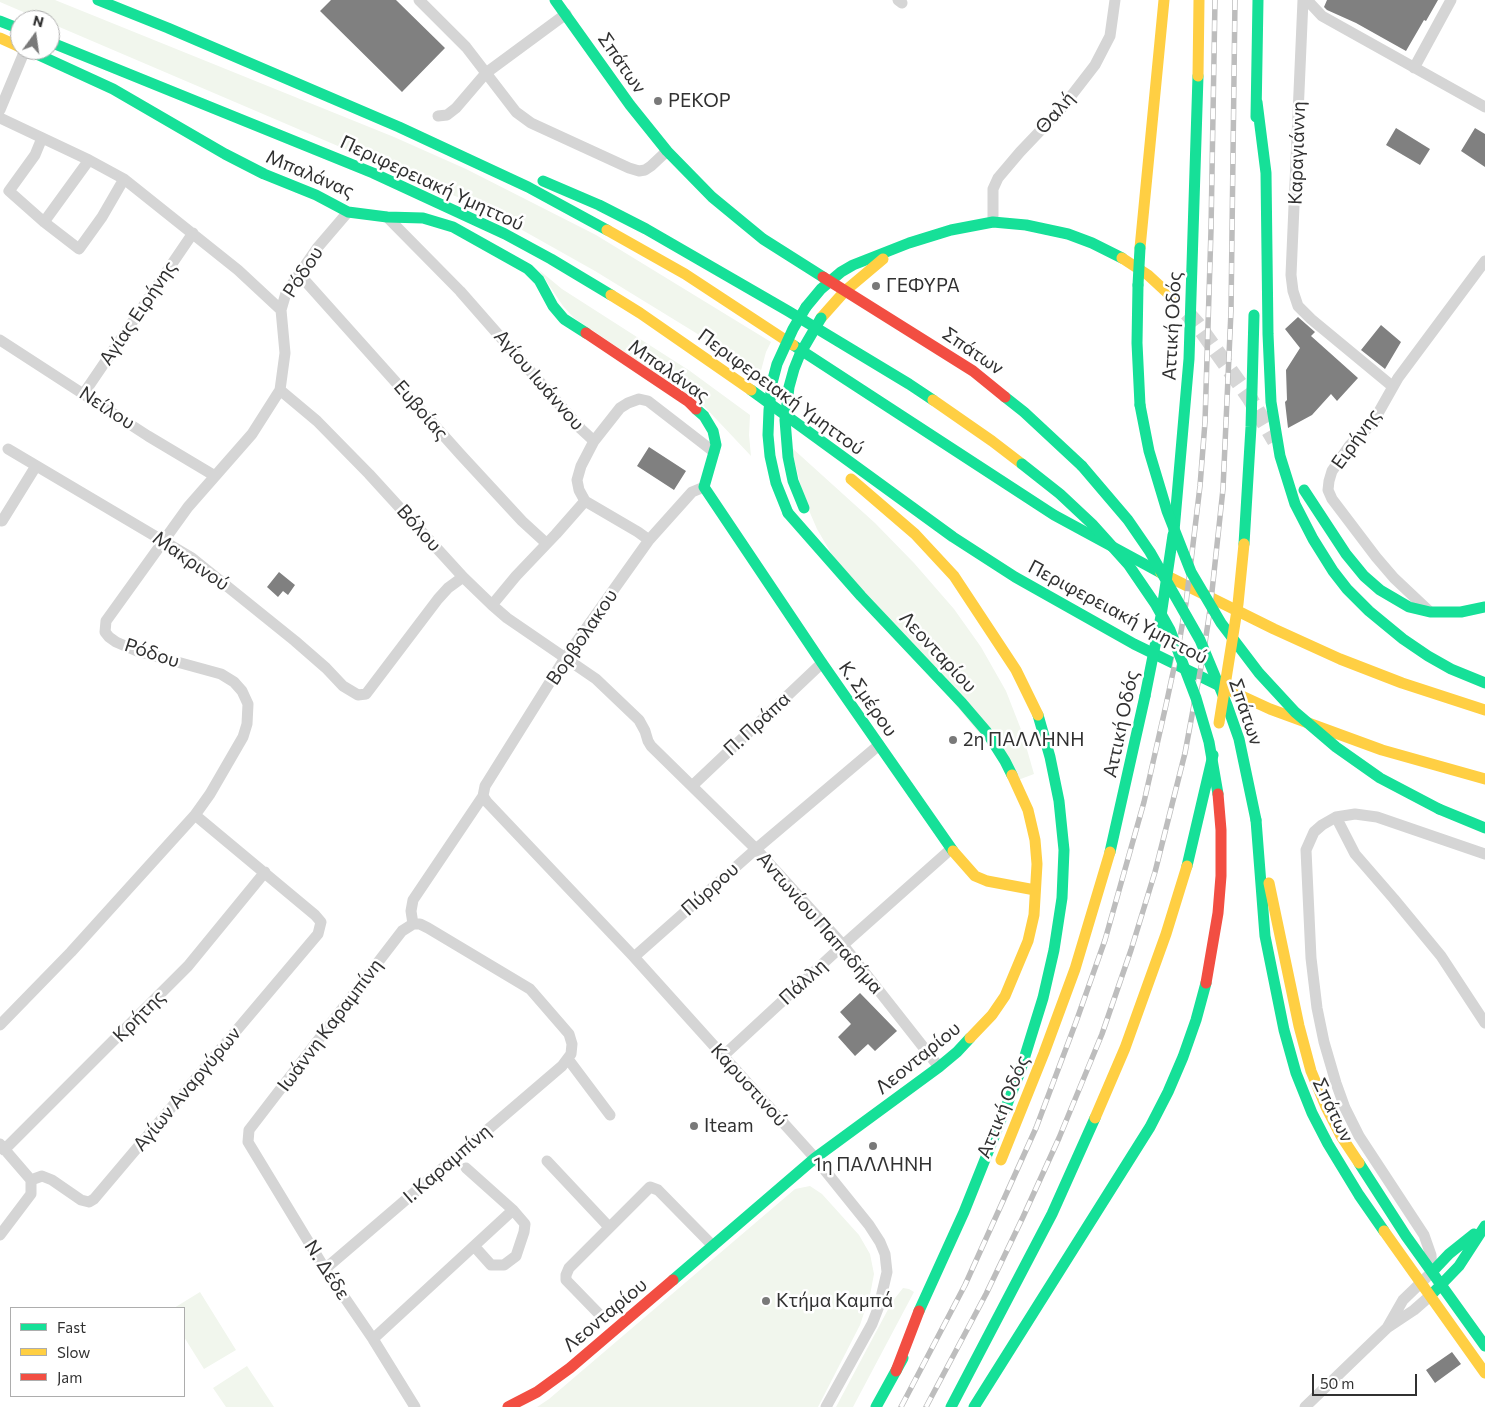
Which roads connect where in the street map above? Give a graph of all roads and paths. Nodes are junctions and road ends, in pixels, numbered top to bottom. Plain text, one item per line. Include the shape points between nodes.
1 (98, 0) edge
2 (419, 0) edge
3 (555, 0) edge
4 (1115, 0) edge
5 (1164, 0) edge
6 (1199, 0) edge
7 (1258, 0) edge
8 (1305, 0) edge
9 (1451, 0) edge
10 (566, 14) junction
11 (60, 46) edge
12 (22, 60) edge
13 (48, 60) edge
14 (1414, 68) junction
15 (486, 73) junction
16 (1257, 102) junction
17 (1485, 107) edge
18 (0, 110) edge
19 (438, 116) dead end
20 (0, 118) edge
21 (399, 127) junction
22 (42, 138) junction
23 (667, 152) junction
24 (89, 160) junction
25 (124, 179) junction
26 (348, 212) junction
27 (387, 216) junction
28 (1255, 221) dead end
29 (44, 222) junction
30 (993, 222) junction
31 (193, 233) junction
32 (896, 248) junction
33 (1485, 261) edge
34 (299, 274) junction
35 (830, 282) junction
36 (845, 291) junction
37 (1174, 298) dead end
38 (1254, 300) dead end
39 (281, 310) junction
40 (640, 313) junction
41 (0, 340) edge
42 (1392, 386) junction
43 (280, 390) junction
44 (84, 393) junction
45 (594, 441) junction
46 (8, 449) dead end
47 (714, 452) junction
48 (825, 458) dead end
49 (36, 466) junction
50 (839, 470) dead end
51 (215, 476) junction
52 (704, 487) junction
53 (1304, 490) dead end
54 (585, 501) junction
55 (2, 521) dead end
56 (163, 540) junction
57 (649, 540) junction
58 (546, 543) junction
59 (825, 554) junction
60 (463, 577) junction
61 (492, 605) junction
62 (1485, 607) edge
63 (1430, 612) junction
64 (565, 658) junction
65 (822, 663) junction
66 (1485, 683) edge
67 (1485, 710) edge
68 (879, 745) junction
69 (1485, 779) edge
70 (692, 786) junction
71 (485, 799) junction
72 (195, 815) junction
73 (1336, 817) junction
74 (1256, 820) junction
75 (1485, 828) edge
76 (756, 849) junction
77 (952, 849) junction
78 (1485, 854) edge
79 (265, 872) junction
80 (1035, 890) junction
81 (413, 924) junction
82 (843, 945) junction
83 (634, 957) junction
84 (1485, 1023) edge
85 (0, 1025) edge
86 (723, 1056) junction
87 (568, 1059) junction
88 (939, 1067) junction
89 (610, 1115) dead end
90 (249, 1130) joint
91 (2, 1147) edge
92 (815, 1158) junction
93 (547, 1161) dead end
94 (466, 1168) dead end
95 (996, 1173) dead end
96 (31, 1180) junction
97 (513, 1210) junction
98 (1485, 1225) edge
99 (609, 1227) junction
100 (0, 1235) edge
101 (474, 1246) junction
102 (713, 1246) junction
103 (952, 1267) dead end
104 (325, 1269) junction
105 (1432, 1272) junction
106 (1420, 1283) junction
107 (1440, 1285) junction
108 (1430, 1296) junction
109 (600, 1315) dead end
110 (1387, 1328) junction
111 (372, 1339) junction
112 (1485, 1346) edge
113 (896, 1370) junction
114 (1485, 1373) edge
115 (415, 1407) edge
116 (508, 1407) edge
117 (826, 1407) edge
118 (876, 1407) edge
119 (952, 1407) edge
120 (974, 1407) edge
121 (1305, 1407) edge

1 - 21 main road, Περιφερειακή Υμηττού
2 - 15 street via 466,47
3 - 10 main road, Σπάτων
4 - 30 street, Θαλή via 1110,36 1095,65 1061,109 998,178 993,189
5 - 75 main road, bridge via 1140,248 1137,343 1140,405 1149,451 1167,511 1191,572 1221,623 1259,673 1295,712 1380,778 1439,809
6 - 95 main road, Αττική Οδός, bridge via 1189,359 1173,535 1161,616 1111,850 1078,960
7 - 16 main road
8 - 14 street via 1322,16
8 - 42 street, Καραγιάννη via 1293,291 1298,306 1311,319
9 - 14 street
10 - 15 street
10 - 23 main road, Σπάτων
11 - 40 main road, Περιφερειακή Υμηττού via 439,202 552,259
12 - 18 street
13 - 26 main road, Μπαλάνας via 113,89 264,174
14 - 17 street
15 - 19 street via 456,108 447,115
15 - 23 street via 516,112 532,123 629,168 645,170
16 - 28 main road
16 - 66 main road via 1266,173 1271,402 1280,456 1296,504 1333,571 1369,611 1428,656
20 - 22 street
21 - 67 main road, Περιφερειακή Υμηττού via 528,187 676,269 1054,515 1151,568 1340,659
21 - 120 main road, bridge via 432,135 599,205 646,229 909,384 992,441 1060,494 1092,524 1128,564 1170,630 1196,698 1218,788 1221,876 1206,984 1183,1057 1150,1126
22 - 24 street
22 - 29 street via 35,155 9,191
23 - 35 main road, Σπάτων via 734,217
24 - 25 street
24 - 29 street
25 - 29 street via 79,249
25 - 31 street
26 - 27 main road, Μπαλάνας
26 - 34 street, Ρόδου
27 - 45 street, Αγίου Ιωάννου via 466,298
27 - 47 main road, Μπαλάνας via 423,218 453,227 528,269 564,319 689,402 704,416 713,431
30 - 32 main road, Λεονταρίου via 950,230
30 - 37 main road, Λεονταρίου via 1026,225 1092,243 1148,275
31 - 39 street
31 - 44 street, Αγίας Ειρήνης
32 - 35 main road, Λεονταρίου via 853,265
32 - 36 main road, Λεονταρίου
33 - 42 street, Ειρήνης
34 - 39 street, Ρόδου via 286,293
34 - 58 street, Ευβοίας via 522,522
35 - 36 main road, Σπάτων
35 - 59 main road, Λεονταρίου, bridge via 806,307 793,329 772,383 768,410 770,456 776,483 788,512
36 - 59 main road, Λεονταρίου, bridge via 820,318 800,354 789,387 785,420 793,481
36 - 74 main road, Σπάτων, bridge via 938,348 1000,391 1082,466 1128,520 1171,586 1200,640 1239,739
38 - 119 main road, bridge via 1251,427 1237,613 1205,794 1187,864 1166,934 1095,1120 1052,1214
39 - 43 street, Ρόδου via 285,353
40 - 48 main road via 747,401
40 - 69 main road, Περιφερειακή Υμηττού via 953,538 1134,644 1270,709 1382,750
41 - 44 street, Νείλου
42 - 63 street, Ειρήνης via 1372,424 1350,444 1332,472 1328,490 1383,566
43 - 51 street, Ρόδου via 252,434
43 - 60 street, Βόλου via 317,421 369,474
44 - 51 street, Νείλου
45 - 47 street via 620,408 639,400 648,402
45 - 54 street, Αγίου Ιωάννου via 577,480
46 - 49 street, Μακρινού
47 - 52 main road, Μπαλάνας
49 - 55 street
49 - 56 street, Μακρινού
50 - 113 main road via 914,534 954,576 1016,670 1037,713 1050,757 1064,850 1062,898 1054,950 1020,1072
51 - 56 street, Ρόδου
52 - 57 street, Βορβολακου via 692,492
52 - 65 main road, Κ. Σμέρου
53 - 63 main road via 1346,554 1371,583 1399,603
54 - 57 street
54 - 58 street
56 - 60 street, Μακρινού via 233,590 343,686 358,695 366,694 438,599
56 - 72 street, Ρόδου via 106,621 105,632 109,638 137,652 221,674 242,691 248,704 243,737
57 - 64 street, Βορβολακου
58 - 61 street
59 - 80 main road, Λεονταρίου via 962,703 986,731 1005,761 1028,810 1035,840
60 - 61 street, Βόλου
61 - 64 street, Βόλου
62 - 63 main road via 1461,612
64 - 70 street, Αντωνίου Παπαδήμα via 596,679 639,720 648,742
64 - 71 street, Βορβολακου via 485,786
65 - 68 main road, Κ. Σμέρου
65 - 70 street, Π. Πράπα
68 - 76 street, Πύρρου
68 - 77 main road, Κ. Σμέρου
70 - 76 street, Αντωνίου Παπαδήμα
71 - 81 street, Βορβολακου via 413,900
71 - 83 street, Καρυστινού
72 - 79 street
72 - 85 street, Ρόδου
73 - 78 street via 1355,814 1377,817
73 - 84 street via 1355,854 1441,956
73 - 105 street via 1314,832 1306,850 1311,958 1324,1042 1345,1108 1359,1136 1424,1235 1431,1255
74 - 105 main road, Σπάτων via 1311,1071 1341,1136
74 - 106 main road, Σπάτων via 1265,936 1296,1073 1328,1144
76 - 82 street, Αντωνίου Παπαδήμα
76 - 83 street, Πύρρου
77 - 80 main road, Κ. Σμέρου via 976,876 987,882
77 - 82 street, Πάλλη
79 - 91 street, Κρήτης via 188,966
79 - 96 street, Αγίων Αναργύρων via 316,915 321,922 318,934 94,1199 89,1202 81,1200 42,1176
80 - 88 main road, Λεονταρίου via 1028,941 1005,996 974,1035
81 - 87 street via 428,928 530,989 569,1034 572,1044
81 - 90 street, Ιωάννη Καραμπίνη via 402,931
82 - 86 street, Πάλλη
82 - 88 street, Αντωνίου Παπαδήμα
83 - 86 street, Καρυστινού
86 - 92 street, Καρυστινού
87 - 89 street
87 - 104 street, Ι. Καραμπίνη
88 - 92 main road, Λεονταρίου
90 - 104 street, Ν. Δέδε via 248,1142
91 - 96 street
92 - 102 main road, Λεονταρίου
92 - 117 street, Καρυστινού via 869,1225 883,1248 887,1272 872,1324
93 - 99 street
94 - 97 street
96 - 100 street via 30,1194
97 - 101 street
97 - 101 street via 525,1224 516,1256 504,1266 491,1264
98 - 105 main road
98 - 107 main road via 1459,1266
99 - 102 street via 650,1187 658,1190
99 - 109 street via 566,1275 566,1280
101 - 111 street
102 - 116 main road, Λεονταρίου via 570,1368 537,1392
103 - 113 main road
104 - 111 street, Ν. Δέδε
105 - 106 street
105 - 107 main road, Σπάτων
106 - 108 main road, Σπάτων
106 - 110 street via 1403,1300
107 - 108 main road
107 - 112 main road, Σπάτων
108 - 110 street
108 - 114 main road, Σπάτων
110 - 121 street
111 - 115 street, Ν. Δέδε
113 - 118 main road

